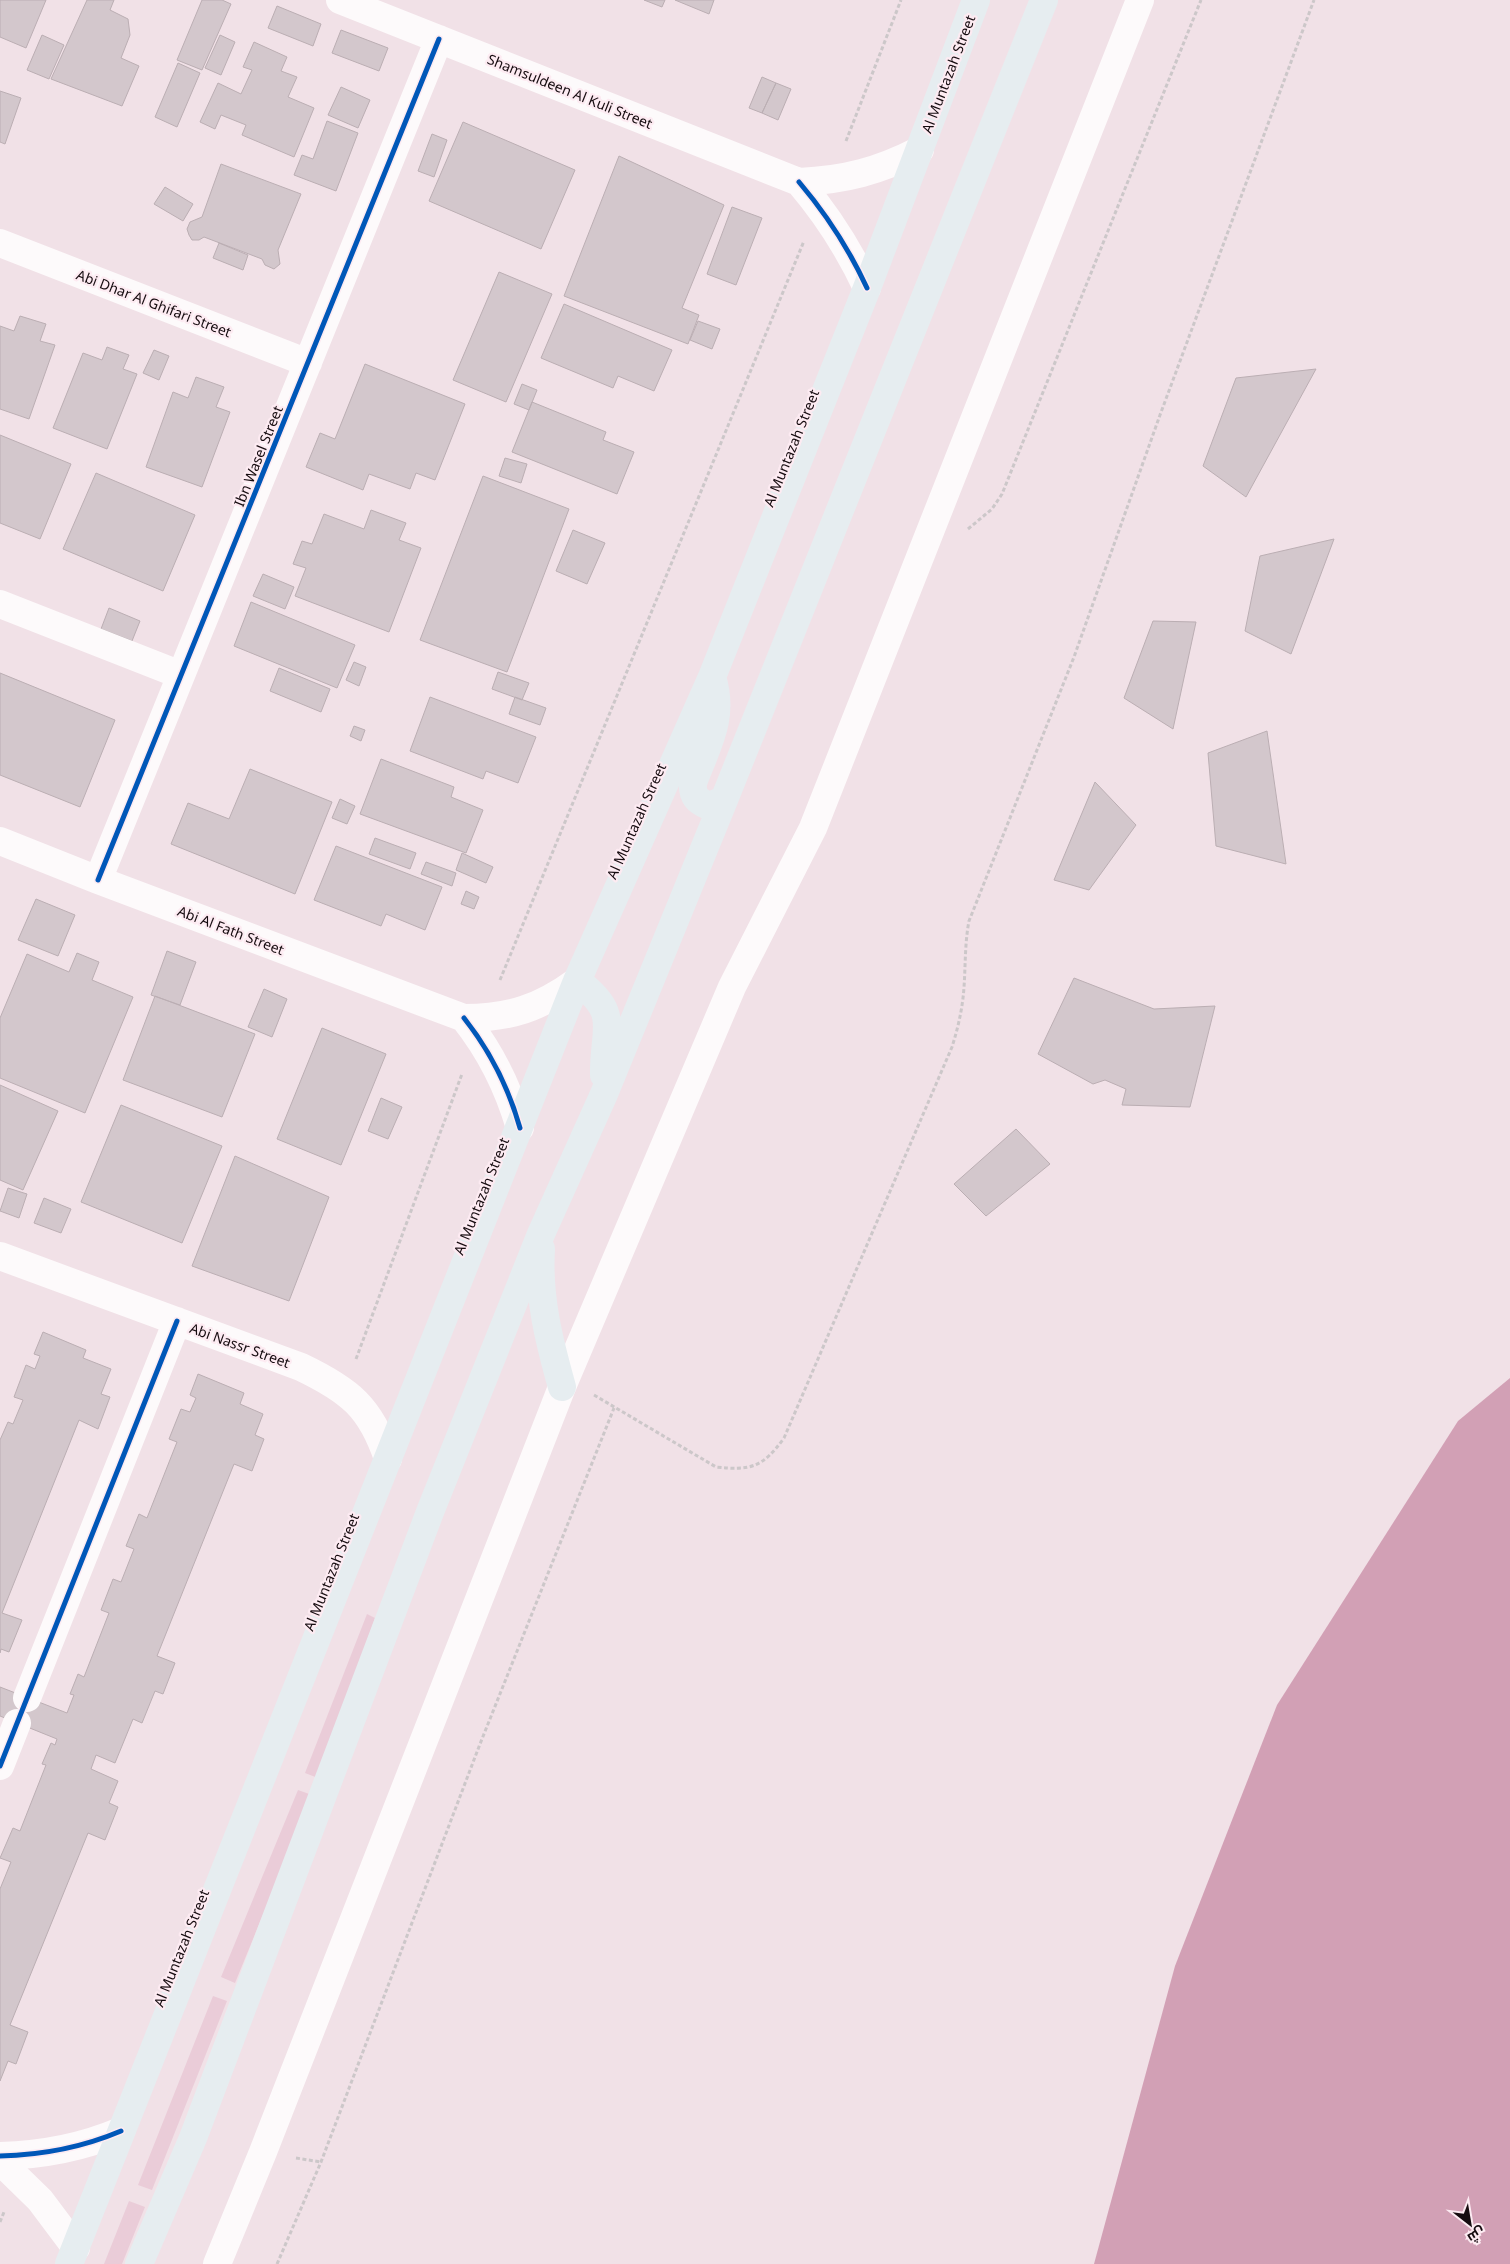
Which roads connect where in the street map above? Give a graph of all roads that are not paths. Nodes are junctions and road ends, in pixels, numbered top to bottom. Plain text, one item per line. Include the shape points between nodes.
1 (340, 0) edge
2 (976, 0) edge
3 (1044, 0) edge
4 (1140, 0) edge
5 (439, 39) junction
6 (920, 150) junction
7 (800, 182) junction
8 (0, 243) edge
9 (867, 288) junction
10 (308, 363) junction
11 (0, 604) edge
12 (181, 675) junction
13 (712, 677) junction
14 (724, 800) junction
15 (0, 841) edge
16 (98, 880) junction
17 (577, 981) junction
18 (475, 1023) junction
19 (604, 1094) junction
20 (520, 1128) junction
21 (541, 1234) junction
22 (0, 1256) edge
23 (177, 1321) junction
24 (562, 1387) junction
25 (388, 1459) junction
26 (27, 1698) dead end
27 (17, 1723) dead end
28 (0, 1766) edge
29 (121, 2131) junction
30 (0, 2156) edge
31 (0, 2161) edge
32 (73, 2256) edge
33 (139, 2264) edge
34 (216, 2264) edge

1 - 5 street, Shamsuldeen Al Kuli Street
2 - 6 main road, Al Muntazah Street
3 - 14 main road
4 - 24 street via 814,828 732,987
5 - 7 street, Shamsuldeen Al Kuli Street
5 - 10 street, Ibn Wasel Street
6 - 7 street, Shamsuldeen Al Kuli Street via 861,174
6 - 9 main road, Al Muntazah Street
7 - 9 street via 853,259
8 - 10 street, Abi Dhar Al Ghifari Street
9 - 13 main road, Al Muntazah Street
10 - 12 street, Ibn Wasel Street
11 - 12 street
12 - 16 street, Ibn Wasel Street
13 - 14 main road via 718,709 692,791 696,798 709,806
13 - 17 main road, Al Muntazah Street
14 - 19 main road
15 - 16 street, Abi Al Fath Street
16 - 18 street, Abi Al Fath Street
17 - 18 street, Abi Al Fath Street via 534,1007
17 - 19 main road via 599,999 607,1016
17 - 20 main road, Al Muntazah Street
18 - 20 street via 502,1076
19 - 21 main road
20 - 25 main road, Al Muntazah Street
21 - 24 main road via 542,1304
21 - 33 main road via 426,1521 193,2138
22 - 23 street, Abi Nassr Street
23 - 25 street, Abi Nassr Street via 301,1367 344,1390 366,1412 380,1434
23 - 26 street
24 - 34 street
25 - 29 main road, Al Muntazah Street
27 - 28 street
29 - 30 street via 94,2143 61,2151
29 - 32 main road, Al Muntazah Street
31 - 32 street via 40,2200

